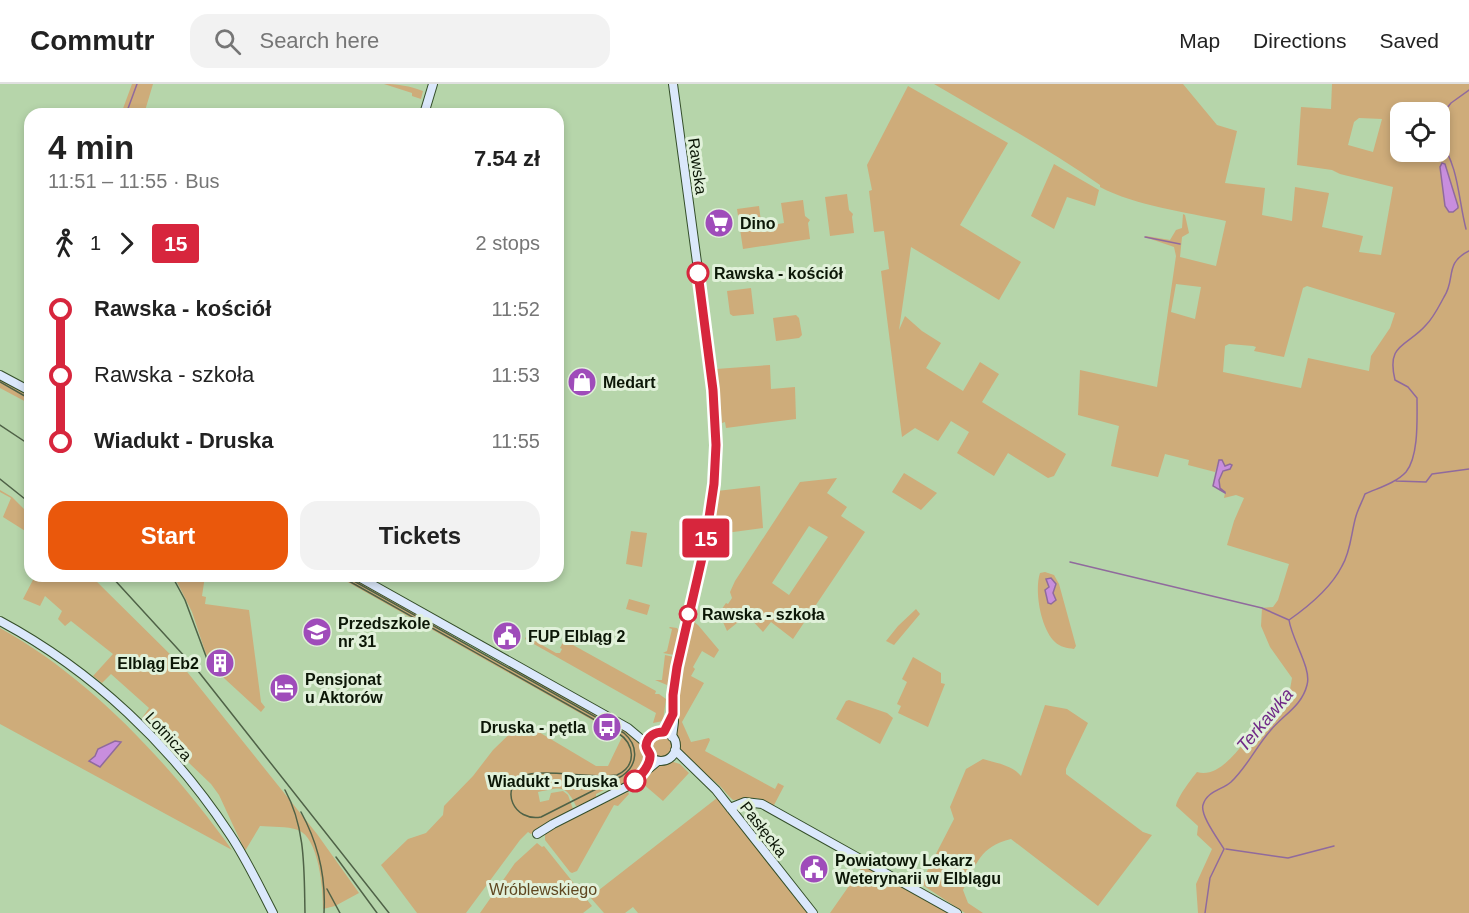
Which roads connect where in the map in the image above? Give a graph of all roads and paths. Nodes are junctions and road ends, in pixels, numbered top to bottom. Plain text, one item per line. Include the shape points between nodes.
1 (433, 84) edge
2 (673, 84) edge
3 (426, 108) edge
4 (0, 375) edge
5 (24, 389) edge
6 (368, 582) edge
7 (0, 621) edge
8 (673, 714) junction
9 (628, 728) junction
10 (664, 732) junction
11 (651, 735) junction
12 (672, 737) junction
13 (647, 744) junction
14 (673, 754) junction
15 (650, 756) junction
16 (658, 761) junction
17 (644, 773) junction
18 (730, 808) junction
19 (537, 834) dead end
20 (273, 913) edge
21 (813, 913) edge
22 (957, 913) edge

1 - 3 street
2 - 8 street, Rawska via 711,372 716,445 711,511 679,652
4 - 5 street
6 - 9 street
7 - 20 street, Lotnicza via 70,664 155,739 195,784 229,832
8 - 10 street, Rawska
8 - 12 street, Rawska
9 - 11 street
9 - 13 street
10 - 11 street
10 - 12 street
11 - 13 street
12 - 14 street
13 - 15 street
14 - 16 street
14 - 18 street, Pasłęcka via 710,783
15 - 16 street
15 - 17 street
16 - 17 street
17 - 19 street via 628,786
18 - 21 street, Pasłęcka
18 - 22 street via 746,802 762,804

